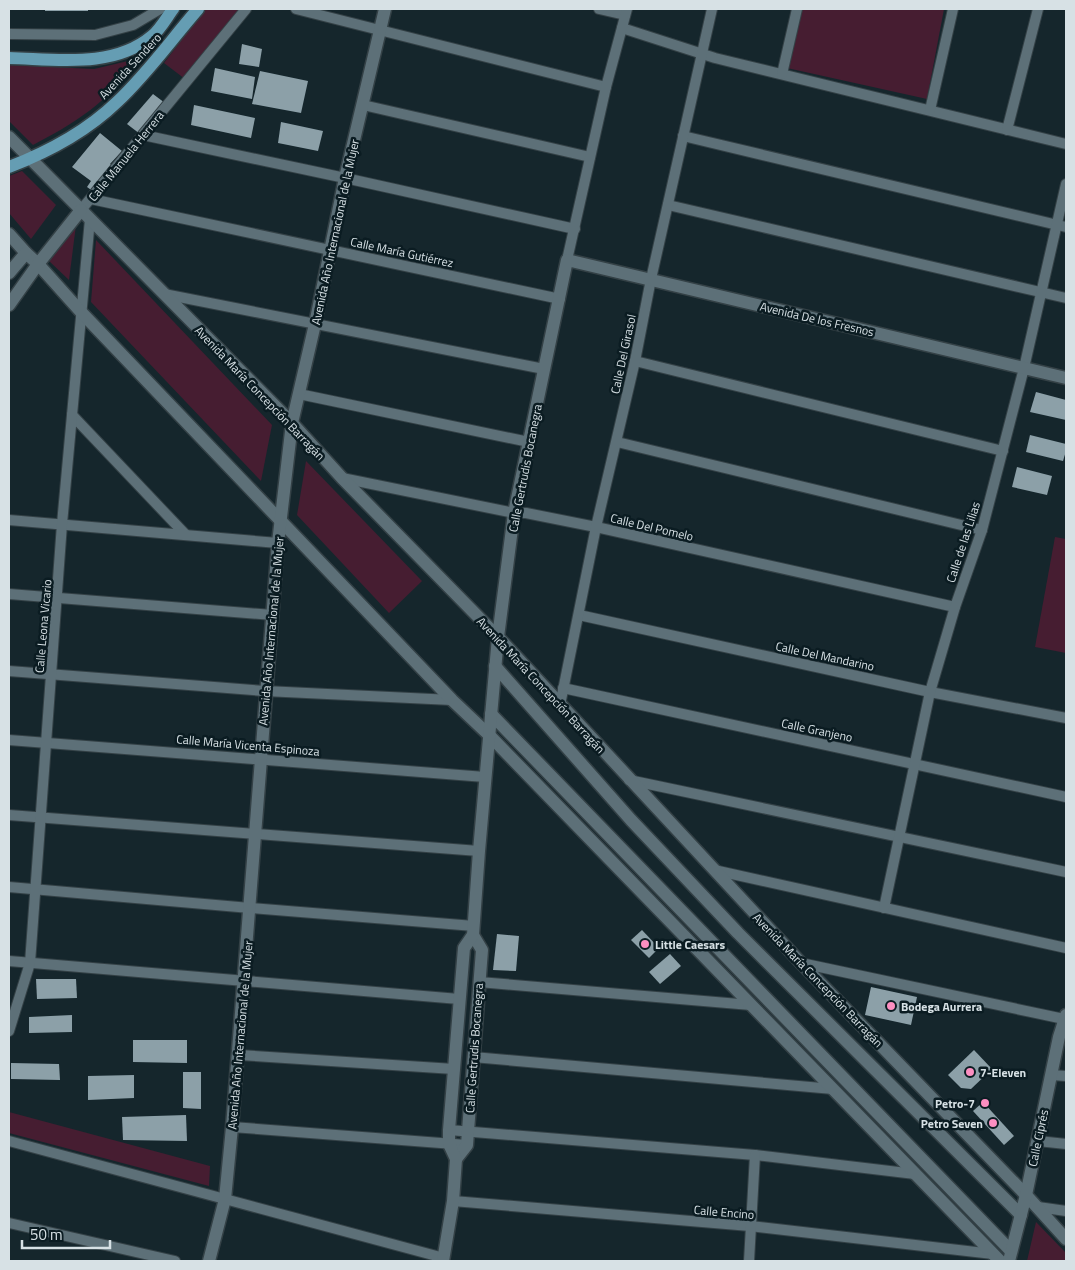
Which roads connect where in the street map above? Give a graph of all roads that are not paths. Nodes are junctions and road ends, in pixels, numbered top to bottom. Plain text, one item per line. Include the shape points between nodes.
1 (169, 9) edge
2 (198, 9) edge
3 (246, 9) edge
4 (296, 9) edge
5 (385, 9) edge
6 (599, 9) edge
7 (712, 9) edge
8 (797, 9) edge
9 (952, 9) edge
10 (1038, 9) edge
11 (626, 12) edge
12 (622, 28) junction
13 (380, 29) junction
14 (9, 34) edge
15 (702, 54) junction
16 (9, 58) edge
17 (782, 74) junction
18 (606, 87) junction
19 (363, 105) junction
20 (930, 110) junction
21 (1007, 130) junction
22 (143, 135) junction
23 (683, 136) junction
24 (9, 137) edge
25 (1066, 144) edge
26 (590, 157) junction
27 (30, 159) junction
28 (9, 167) edge
29 (346, 178) junction
30 (1066, 184) edge
31 (92, 199) junction
32 (668, 205) junction
33 (86, 215) junction
34 (1062, 226) edge
35 (575, 229) junction
36 (9, 234) edge
37 (331, 250) junction
38 (26, 253) junction
39 (567, 260) junction
40 (38, 264) junction
41 (9, 273) edge
42 (651, 279) junction
43 (1041, 292) junction
44 (164, 294) junction
45 (1066, 298) edge
46 (560, 299) junction
47 (9, 304) edge
48 (81, 312) junction
49 (315, 324) junction
50 (635, 361) junction
51 (1024, 368) junction
52 (544, 369) junction
53 (1066, 378) edge
54 (299, 394) junction
55 (72, 415) junction
56 (292, 423) junction
57 (529, 442) junction
58 (617, 442) junction
59 (1003, 451) junction
60 (342, 478) junction
61 (514, 513) junction
62 (9, 520) edge
63 (280, 521) junction
64 (62, 524) junction
65 (596, 527) junction
66 (982, 530) junction
67 (185, 534) junction
68 (278, 543) junction
69 (9, 594) edge
70 (58, 598) junction
71 (955, 607) junction
72 (579, 614) junction
73 (273, 615) junction
74 (498, 637) junction
75 (495, 666) junction
76 (9, 671) edge
77 (51, 674) junction
78 (563, 688) junction
79 (265, 691) junction
80 (930, 692) junction
81 (452, 700) junction
82 (560, 705) junction
83 (491, 714) junction
84 (1066, 718) edge
85 (489, 735) junction
86 (9, 740) edge
87 (46, 742) junction
88 (262, 759) junction
89 (913, 764) junction
90 (485, 777) junction
91 (628, 779) junction
92 (1066, 797) edge
93 (9, 815) edge
94 (40, 817) junction
95 (256, 834) junction
96 (899, 836) junction
97 (479, 851) junction
98 (714, 870) junction
99 (1066, 872) edge
100 (9, 887) edge
101 (34, 889) junction
102 (250, 908) junction
103 (884, 908) junction
104 (473, 930) junction
105 (1066, 948) edge
106 (9, 961) edge
107 (30, 963) junction
108 (801, 963) junction
109 (244, 980) junction
110 (479, 982) junction
111 (459, 999) junction
112 (751, 1005) junction
113 (1065, 1017) edge
114 (9, 1031) edge
115 (239, 1055) junction
116 (473, 1057) junction
117 (454, 1069) junction
118 (1051, 1075) junction
119 (1066, 1076) edge
120 (833, 1089) junction
121 (232, 1127) junction
122 (449, 1130) junction
123 (468, 1132) junction
124 (9, 1141) edge
125 (1038, 1141) junction
126 (449, 1144) junction
127 (1066, 1144) edge
128 (467, 1145) junction
129 (755, 1155) junction
130 (456, 1159) junction
131 (915, 1174) junction
132 (1026, 1195) junction
133 (225, 1199) junction
134 (452, 1201) junction
135 (1038, 1207) junction
136 (1066, 1210) edge
137 (1021, 1215) junction
138 (9, 1222) edge
139 (750, 1226) junction
140 (1066, 1239) edge
141 (1010, 1256) edge
142 (997, 1258) edge
143 (443, 1260) edge
144 (175, 1261) edge
145 (209, 1261) edge
146 (749, 1261) edge

1 - 14 street via 133,25 95,35
1 - 16 main road via 152,36 123,53 86,60
2 - 27 main road, Avenida Sendero via 116,103 74,136
3 - 22 street, Calle Manuela Herrera
4 - 13 street
5 - 13 street, Avenida Año Internacional de la Mujer
6 - 11 street
7 - 15 street, Calle Del Girasol
8 - 17 street
9 - 20 street
10 - 21 street
11 - 12 street, Calle Gertrudis Bocanegra
12 - 15 street
12 - 18 street, Calle Gertrudis Bocanegra
13 - 18 street
13 - 19 street, Avenida Año Internacional de la Mujer
15 - 17 street
15 - 23 street, Calle Del Girasol
17 - 20 street
18 - 26 street, Calle Gertrudis Bocanegra
19 - 26 street
19 - 29 street, Avenida Año Internacional de la Mujer
20 - 21 street
21 - 25 street
22 - 29 street
22 - 31 street, Calle Manuela Herrera
23 - 32 street, Calle Del Girasol
23 - 34 street
24 - 27 street, Avenida María Concepción Barragán
26 - 35 street, Calle Gertrudis Bocanegra
27 - 28 main road, Avenida Sendero
27 - 33 street, Avenida María Concepción Barragán
29 - 35 street
29 - 37 street, Avenida Año Internacional de la Mujer
30 - 34 street, Calle de las Lilias
31 - 33 street, Calle Manuela Herrera
31 - 37 street, Calle María Gutiérrez
32 - 42 street, Calle Del Girasol
32 - 43 street
33 - 40 street, Calle Manuela Herrera
33 - 44 street, Avenida María Concepción Barragán
33 - 48 street, Calle Leona Vicario
34 - 43 street, Calle de las Lilias
35 - 39 street, Calle Gertrudis Bocanegra
36 - 38 street
37 - 46 street, Calle María Gutiérrez
37 - 49 street, Avenida Año Internacional de la Mujer
38 - 40 street
38 - 41 street
39 - 42 street, Avenida De los Fresnos
39 - 46 street, Calle Gertrudis Bocanegra
40 - 47 street, Calle Manuela Herrera
40 - 48 street
42 - 50 street, Calle Del Girasol
42 - 51 street, Avenida De los Fresnos
43 - 45 street
43 - 51 street, Calle de las Lilias
44 - 49 street
44 - 56 street, Avenida María Concepción Barragán
46 - 52 street, Calle Gertrudis Bocanegra
48 - 55 street, Calle Leona Vicario
48 - 63 street
49 - 52 street
49 - 54 street, Avenida Año Internacional de la Mujer
50 - 58 street, Calle Del Girasol
50 - 59 street
51 - 53 street, Avenida De los Fresnos
51 - 59 street, Calle de las Lilias
52 - 57 street, Calle Gertrudis Bocanegra
54 - 56 street, Avenida Año Internacional de la Mujer
54 - 57 street
55 - 64 street, Calle Leona Vicario
55 - 67 street
56 - 60 street, Avenida María Concepción Barragán
56 - 63 street, Avenida Año Internacional de la Mujer
57 - 61 street, Calle Gertrudis Bocanegra
58 - 65 street, Calle Del Girasol
58 - 66 street
59 - 66 street, Calle de las Lilias
60 - 61 street, Calle Del Pomelo
60 - 74 street, Avenida María Concepción Barragán
61 - 65 street, Calle Del Pomelo
61 - 74 street, Calle Gertrudis Bocanegra
62 - 64 street
63 - 68 street, Avenida Año Internacional de la Mujer
63 - 81 street
64 - 67 street
64 - 70 street, Calle Leona Vicario
65 - 71 street, Calle Del Pomelo
65 - 72 street, Calle Del Girasol
66 - 71 street, Calle de las Lilias
67 - 68 street
68 - 73 street, Avenida Año Internacional de la Mujer
69 - 70 street
70 - 73 street
70 - 77 street, Calle Leona Vicario
71 - 80 street, Calle de las Lilias
72 - 78 street, Calle Del Girasol
72 - 80 street, Calle Del Mandarino
73 - 79 street, Avenida Año Internacional de la Mujer
74 - 75 street, Calle Gertrudis Bocanegra
74 - 82 street, Avenida María Concepción Barragán
75 - 83 street, Calle Gertrudis Bocanegra
75 - 137 street, Avenida María Concepción Barragán via 631,820 738,933
76 - 77 street
77 - 79 street
77 - 87 street, Calle Leona Vicario
78 - 82 street, Calle Del Girasol
78 - 89 street, Calle Granjeno
79 - 81 street
79 - 88 street, Avenida Año Internacional de la Mujer
80 - 84 street, Calle Del Mandarino
80 - 89 street, Calle de las Lilias
81 - 85 street
82 - 91 street, Avenida María Concepción Barragán
83 - 85 street, Calle Gertrudis Bocanegra
83 - 141 street
85 - 90 street, Calle Gertrudis Bocanegra
85 - 112 street
86 - 87 street, Calle María Vicenta Espinoza
87 - 88 street, Calle María Vicenta Espinoza
87 - 94 street, Calle Leona Vicario
88 - 90 street, Calle María Vicenta Espinoza
88 - 95 street, Avenida Año Internacional de la Mujer
89 - 92 street, Calle Granjeno
89 - 96 street, Calle de las Lilias
90 - 97 street, Calle Gertrudis Bocanegra
91 - 96 street
91 - 98 street, Avenida María Concepción Barragán
93 - 94 street
94 - 95 street
94 - 101 street, Calle Leona Vicario
95 - 97 street
95 - 102 street, Avenida Año Internacional de la Mujer
96 - 99 street
96 - 103 street, Calle de las Lilias
97 - 104 street, Calle Gertrudis Bocanegra
98 - 103 street
98 - 108 street, Avenida María Concepción Barragán
100 - 101 street
101 - 102 street
101 - 107 street, Calle Leona Vicario
102 - 104 street
102 - 109 street, Avenida Año Internacional de la Mujer
103 - 105 street
104 - 110 street, Calle Gertrudis Bocanegra via 482,950
104 - 111 street, Calle Gertrudis Bocanegra via 464,948
106 - 107 street
107 - 109 street
107 - 114 street, Calle Leona Vicario
108 - 113 street
108 - 132 street, Avenida María Concepción Barragán
109 - 111 street
109 - 115 street, Avenida Año Internacional de la Mujer
110 - 112 street
110 - 116 street, Calle Gertrudis Bocanegra
111 - 117 street, Calle Gertrudis Bocanegra
112 - 120 street
113 - 118 street, Calle Ciprés
115 - 117 street
115 - 121 street, Avenida Año Internacional de la Mujer
116 - 120 street
116 - 123 street, Calle Gertrudis Bocanegra
117 - 122 street, Calle Gertrudis Bocanegra
118 - 119 street
118 - 125 street, Calle Ciprés
120 - 131 street
121 - 126 street
121 - 133 street, Avenida Año Internacional de la Mujer
122 - 123 street
122 - 126 street, Calle Gertrudis Bocanegra
123 - 128 street, Calle Gertrudis Bocanegra
123 - 129 street
124 - 133 street
125 - 127 street
125 - 132 street, Calle Ciprés
126 - 128 street
126 - 130 street, Calle Gertrudis Bocanegra
128 - 130 street
129 - 131 street
129 - 139 street
130 - 134 street
131 - 142 street
132 - 135 street, Avenida María Concepción Barragán
132 - 137 street, Calle Ciprés
133 - 143 street
133 - 145 street, Avenida Año Internacional de la Mujer
134 - 139 street, Calle Encino
134 - 143 street
135 - 136 street
135 - 140 street, Avenida María Concepción Barragán
137 - 141 street, Calle Ciprés
138 - 144 street
139 - 142 street, Calle Encino
139 - 146 street

